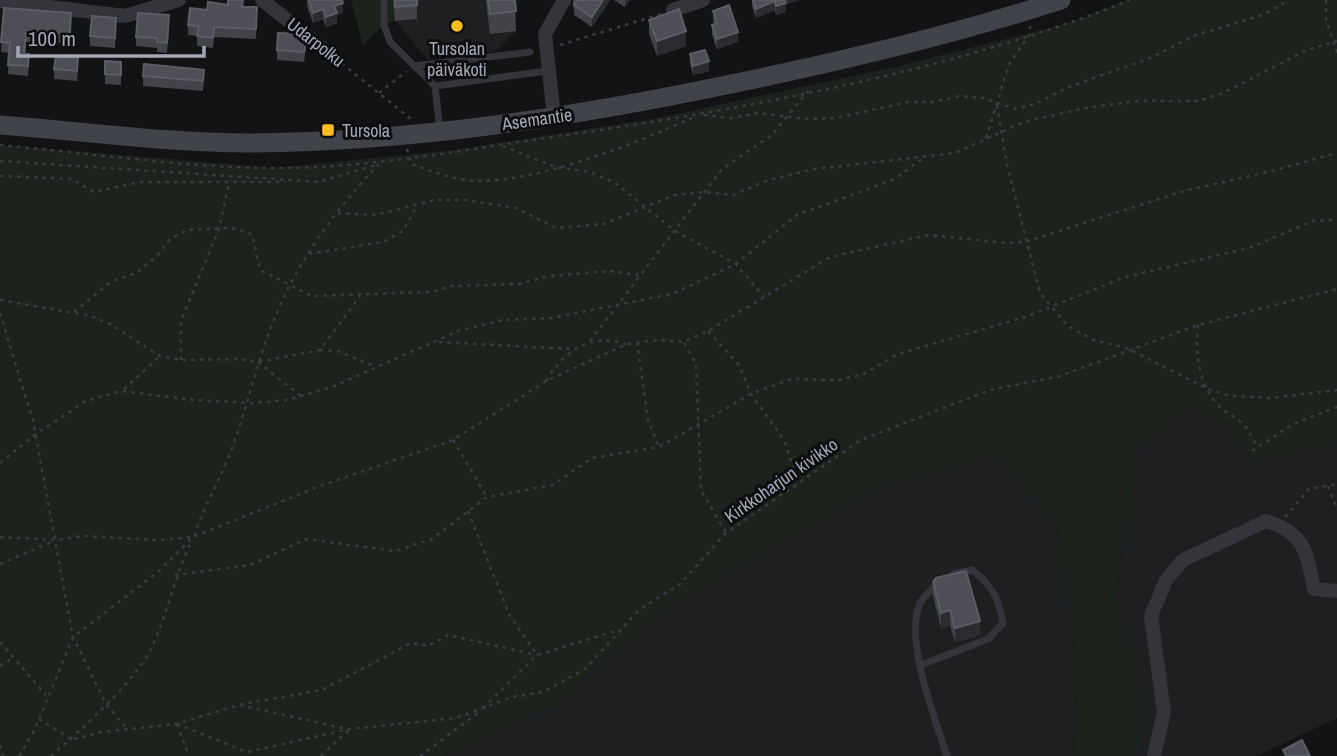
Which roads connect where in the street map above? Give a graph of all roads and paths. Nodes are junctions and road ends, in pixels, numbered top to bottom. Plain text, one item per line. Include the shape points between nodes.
1 (178, 0) edge
2 (262, 0) edge
3 (384, 0) edge
4 (564, 0) edge
5 (703, 0) edge
6 (1061, 0) edge
7 (1289, 0) edge
8 (1326, 0) edge
9 (0, 1) edge
10 (1027, 5) edge
11 (673, 10) joint
12 (1030, 34) dead end
13 (1337, 41) edge
14 (1331, 42) junction
15 (324, 49) joint
16 (545, 50) junction
17 (530, 52) dead end
18 (1337, 53) edge
19 (414, 66) junction
20 (541, 72) junction
21 (435, 86) junction
22 (808, 91) dead end
23 (379, 93) junction
24 (997, 104) junction
25 (554, 117) junction
26 (789, 117) junction
27 (0, 125) edge
28 (440, 130) junction
29 (1000, 131) junction
30 (417, 132) junction
31 (986, 138) junction
32 (502, 146) dead end
33 (1337, 153) edge
34 (408, 159) dead end
35 (922, 159) junction
36 (0, 161) edge
37 (555, 167) junction
38 (0, 176) edge
39 (289, 180) junction
40 (229, 184) junction
41 (704, 192) junction
42 (417, 206) junction
43 (643, 207) junction
44 (338, 212) junction
45 (1337, 220) edge
46 (219, 229) junction
47 (675, 231) junction
48 (1025, 242) junction
49 (308, 254) junction
50 (736, 264) junction
51 (638, 275) junction
52 (290, 286) junction
53 (1337, 289) edge
54 (360, 296) junction
55 (764, 297) junction
56 (0, 300) edge
57 (615, 305) junction
58 (1049, 305) junction
59 (74, 312) junction
60 (0, 313) edge
61 (1198, 325) junction
62 (708, 331) junction
63 (590, 341) junction
64 (436, 342) junction
65 (637, 342) junction
66 (683, 342) junction
67 (627, 344) junction
68 (573, 349) junction
69 (1129, 349) junction
70 (320, 350) junction
71 (160, 356) junction
72 (181, 360) junction
73 (258, 362) junction
74 (376, 367) junction
75 (546, 381) junction
76 (1208, 388) junction
77 (1337, 390) edge
78 (122, 391) junction
79 (751, 394) junction
80 (302, 397) junction
81 (245, 401) junction
82 (1337, 407) edge
83 (696, 426) junction
84 (33, 436) junction
85 (453, 440) junction
86 (659, 447) junction
87 (1258, 447) junction
88 (1252, 452) dead end
89 (0, 463) edge
90 (798, 481) junction
91 (1337, 484) edge
92 (1328, 486) junction
93 (487, 497) junction
94 (467, 509) junction
95 (1337, 509) edge
96 (1279, 525) junction
97 (726, 533) junction
98 (0, 537) edge
99 (193, 537) junction
100 (57, 540) junction
101 (0, 564) edge
102 (175, 575) junction
103 (1337, 591) edge
104 (622, 629) junction
105 (73, 637) junction
106 (0, 642) edge
107 (537, 656) junction
108 (13, 658) junction
109 (921, 665) junction
110 (0, 666) edge
111 (47, 696) junction
112 (106, 705) junction
113 (238, 705) junction
114 (480, 711) junction
115 (39, 719) junction
116 (177, 724) junction
117 (127, 729) junction
118 (350, 729) junction
119 (71, 739) junction
120 (0, 745) edge
121 (4, 756) edge
122 (19, 756) edge
123 (51, 756) edge
124 (189, 756) edge
125 (321, 756) edge
126 (421, 756) edge
127 (947, 756) edge
128 (1154, 756) edge

1 - 9 street via 124,16
2 - 15 street, Udarpolku
3 - 19 lane via 390,42
4 - 16 street via 550,21
5 - 11 street
6 - 10 main road, Asemantie
7 - 24 path via 1263,15 1196,35 1035,104 1015,109
8 - 14 path
10 - 25 main road, Asemantie via 871,54
11 - 16 path
12 - 24 path via 1009,64
13 - 14 path
14 - 18 path
14 - 29 path via 1199,101 1085,108
15 - 23 path, Udarpolku
16 - 20 street
17 - 19 lane
19 - 21 lane
19 - 23 path
20 - 21 lane
20 - 25 street
21 - 28 lane
22 - 26 path
23 - 30 path, Udarpolku via 411,119
24 - 26 path via 960,96 835,118
24 - 29 path
24 - 31 path
25 - 28 main road, Asemantie
26 - 37 path via 699,115
26 - 41 path via 772,135 722,169
27 - 30 main road, Asemantie via 244,143
28 - 30 main road, Asemantie
29 - 31 path
29 - 48 path
31 - 35 path via 955,153
32 - 37 path
33 - 48 path via 1184,191
34 - 37 path via 431,171 477,181
35 - 41 path via 815,169 768,180 733,195
35 - 50 path via 892,180 797,215
36 - 39 path
37 - 43 path via 590,172 615,183
38 - 40 path via 72,179 94,192 140,182
39 - 40 path
39 - 44 path via 319,181 379,164
40 - 46 path
41 - 43 path via 674,195
41 - 47 path
42 - 43 path via 435,200 466,200 516,208 556,228 604,224
42 - 44 path via 376,215
42 - 49 path via 403,231 383,242
43 - 47 path
44 - 49 path
45 - 58 path via 1313,220 1249,247 1125,277
46 - 52 path via 252,234 260,270
46 - 59 path via 187,230 170,239 136,272 112,281
46 - 72 path via 181,321
47 - 50 path
47 - 51 path
48 - 55 path via 929,235 830,257
48 - 58 path via 1040,293
49 - 52 path
50 - 55 path
50 - 57 path via 672,294
51 - 54 path via 610,271 549,276 519,284
51 - 57 path
52 - 54 path via 312,296
52 - 73 path
53 - 61 path, Kirkkoharjun kivikko
54 - 70 path
55 - 62 path
56 - 59 path
57 - 63 path
57 - 64 path via 552,318 503,320 458,331
58 - 69 path via 1068,326 1094,340
58 - 79 path via 1025,317 898,354 864,374 838,380 791,379
59 - 71 path via 110,324
60 - 84 path via 33,421
61 - 69 path, Kirkkoharjun kivikko
61 - 76 path via 1195,346
62 - 66 path
62 - 79 path via 739,365
63 - 67 path via 609,338
63 - 68 path
64 - 68 path
64 - 74 path
65 - 66 path
65 - 67 path
65 - 86 path via 648,420
66 - 83 path via 696,364
67 - 75 path
68 - 75 path
69 - 76 path
69 - 90 path, Kirkkoharjun kivikko via 1060,376 990,390 874,435
70 - 73 path
70 - 74 path via 338,351
71 - 72 path
71 - 78 path
72 - 73 path
73 - 80 path
73 - 81 path
74 - 80 path
75 - 85 path
76 - 77 path via 1231,396 1272,398
76 - 87 path via 1217,405 1244,425
78 - 81 path
78 - 84 path via 86,401
79 - 83 path
79 - 90 path via 783,440
80 - 81 path
81 - 99 path via 234,445
82 - 87 path via 1293,424
83 - 86 path
83 - 97 path via 701,490
84 - 89 path
84 - 100 path
85 - 93 path
85 - 99 path
86 - 93 path via 592,458 553,485
87 - 88 path
90 - 97 path, Kirkkoharjun kivikko
91 - 92 path
92 - 95 path
92 - 96 path via 1309,489
93 - 94 path
94 - 102 path via 432,539 395,551 306,539 250,565
94 - 107 path via 510,617
96 - 103 street via 1306,548 1314,589
96 - 128 street via 1266,521 1183,559 1166,580 1151,616 1164,712
97 - 104 path, Kirkkoharjun kivikko via 680,584 639,610
98 - 100 path
99 - 100 path
99 - 102 path
99 - 105 path via 158,572
100 - 101 path
100 - 105 path
102 - 112 path via 150,650
104 - 107 path
104 - 114 path, Kirkkoharjun kivikko via 585,669 565,681
105 - 111 path
105 - 112 path
106 - 108 path
107 - 113 path via 448,635 428,646 411,643 322,690
107 - 114 path
108 - 110 path
108 - 111 path
109 - 109 lane via 988,639 1003,623 999,601 988,581 972,570 945,576 921,601 916,641
109 - 127 lane
111 - 115 path
112 - 117 path
112 - 119 path
113 - 116 path
113 - 118 path
114 - 118 path, Kirkkoharjun kivikko via 456,718
114 - 126 path
115 - 119 path
115 - 122 path
116 - 117 path
116 - 118 path, Kirkkoharjun kivikko via 247,752
116 - 124 path
117 - 119 path
118 - 125 path
119 - 123 path
120 - 121 path

